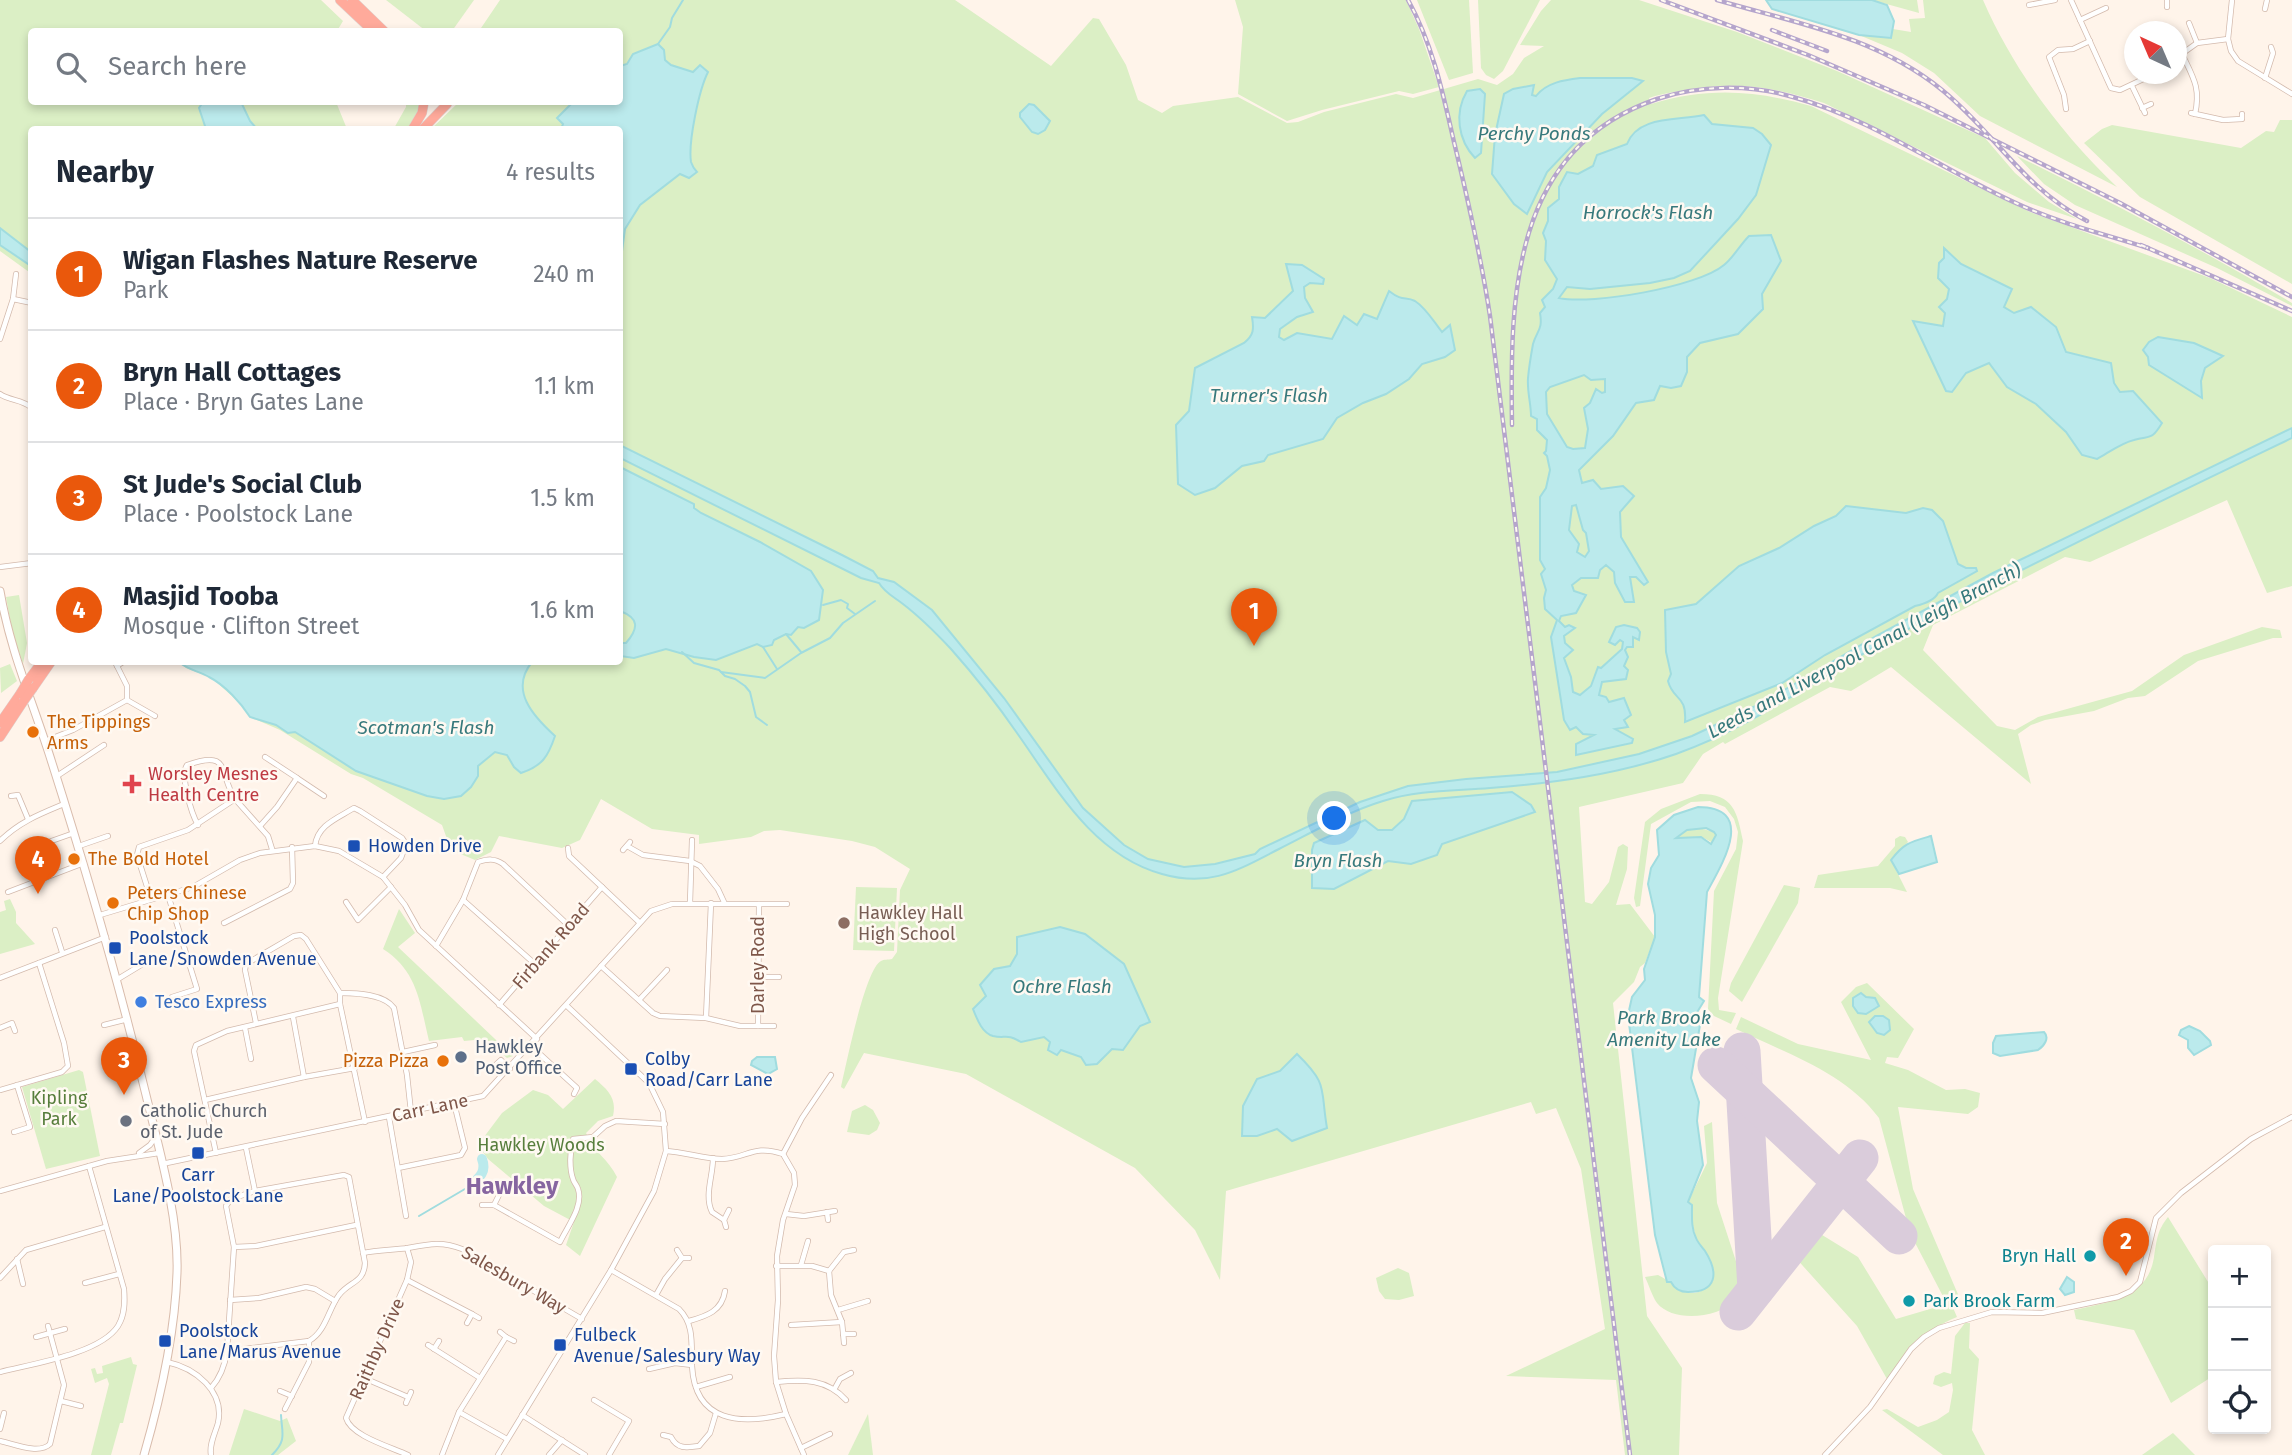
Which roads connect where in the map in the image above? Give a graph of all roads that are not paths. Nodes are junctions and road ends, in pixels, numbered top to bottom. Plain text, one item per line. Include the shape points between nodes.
1 (340, 0) edge
2 (352, 0) edge
3 (2055, 0) edge
4 (2071, 0) edge
5 (2167, 0) edge
6 (2232, 0) edge
7 (2267, 0) edge
8 (2029, 5) dead end
9 (2167, 7) dead end
10 (2106, 8) dead end
11 (2265, 9) dead end
12 (2080, 20) junction
13 (2189, 23) dead end
14 (370, 28) edge
15 (381, 28) edge
16 (2228, 38) junction
17 (2090, 41) junction
18 (2197, 43) junction
19 (2271, 47) dead end
20 (2187, 50) edge
21 (2187, 65) edge
22 (2265, 78) junction
23 (2136, 84) edge
24 (2132, 86) junction
25 (2292, 94) edge
26 (2151, 104) dead end
27 (424, 105) edge
28 (447, 105) edge
29 (2066, 109) dead end
30 (2242, 114) dead end
31 (414, 126) edge
32 (426, 126) edge
33 (16, 274) dead end
34 (13, 299) junction
35 (28, 302) edge
36 (0, 339) edge
37 (0, 394) edge
38 (28, 405) edge
39 (28, 564) edge
40 (0, 567) edge
41 (0, 591) edge
42 (4, 636) edge
43 (40, 665) edge
44 (48, 665) edge
45 (116, 665) edge
46 (31, 684) junction
47 (22, 698) junction
48 (127, 701) junction
49 (155, 716) dead end
50 (0, 723) edge
51 (0, 737) edge
52 (45, 741) junction
53 (104, 745) dead end
54 (265, 757) dead end
55 (56, 776) junction
56 (297, 778) junction
57 (11, 796) dead end
58 (324, 796) dead end
59 (235, 799) junction
60 (64, 804) junction
61 (28, 819) junction
62 (198, 824) junction
63 (260, 826) junction
64 (75, 833) junction
65 (108, 836) dead end
66 (692, 840) dead end
67 (0, 841) edge
68 (40, 845) dead end
69 (79, 846) junction
70 (315, 846) junction
71 (627, 846) dead end
72 (292, 847) junction
73 (568, 848) dead end
74 (272, 849) junction
75 (690, 861) junction
76 (84, 863) junction
77 (383, 877) junction
78 (391, 887) junction
79 (602, 887) junction
80 (8, 892) dead end
81 (168, 895) junction
82 (151, 899) junction
83 (463, 900) junction
84 (346, 902) dead end
85 (690, 903) junction
86 (711, 903) junction
87 (724, 903) junction
88 (759, 904) junction
89 (787, 904) dead end
90 (100, 915) junction
91 (358, 920) junction
92 (639, 922) junction
93 (224, 923) dead end
94 (568, 925) junction
95 (361, 927) dead end
96 (55, 930) dead end
97 (106, 937) junction
98 (436, 946) junction
99 (62, 952) junction
100 (151, 959) dead end
101 (39, 963) junction
102 (535, 964) junction
103 (601, 966) junction
104 (659, 968) dead end
105 (757, 977) junction
106 (779, 977) dead end
107 (0, 978) edge
108 (118, 979) junction
109 (340, 993) junction
110 (172, 997) dead end
111 (639, 1000) junction
112 (340, 1004) junction
113 (499, 1005) junction
114 (567, 1006) junction
115 (293, 1017) junction
116 (706, 1018) junction
117 (129, 1019) junction
118 (256, 1023) junction
119 (104, 1025) dead end
120 (758, 1026) junction
121 (774, 1026) dead end
122 (0, 1028) edge
123 (245, 1028) junction
124 (15, 1031) dead end
125 (537, 1039) junction
126 (435, 1045) dead end
127 (531, 1046) junction
128 (403, 1052) junction
129 (251, 1059) dead end
130 (355, 1068) junction
131 (510, 1069) junction
132 (489, 1071) dead end
133 (831, 1075) dead end
134 (304, 1077) junction
135 (17, 1085) junction
136 (0, 1090) edge
137 (574, 1094) dead end
138 (205, 1101) junction
139 (454, 1103) junction
140 (411, 1112) junction
141 (389, 1117) junction
142 (2292, 1117) edge
143 (365, 1122) junction
144 (665, 1124) junction
145 (14, 1132) dead end
146 (155, 1135) junction
147 (246, 1148) junction
148 (666, 1151) junction
149 (159, 1153) junction
150 (216, 1153) junction
151 (783, 1154) junction
152 (132, 1156) junction
153 (713, 1158) junction
154 (162, 1164) junction
155 (89, 1166) junction
156 (398, 1167) junction
157 (502, 1189) dead end
158 (0, 1191) edge
159 (255, 1191) junction
160 (482, 1205) dead end
161 (494, 1205) junction
162 (729, 1210) dead end
163 (835, 1211) dead end
164 (827, 1212) junction
165 (786, 1213) junction
166 (406, 1216) dead end
167 (724, 1220) junction
168 (828, 1220) dead end
169 (357, 1225) junction
170 (105, 1227) junction
171 (726, 1227) dead end
172 (807, 1241) dead end
173 (233, 1247) junction
174 (407, 1248) junction
175 (677, 1250) dead end
176 (854, 1250) dead end
177 (363, 1252) junction
178 (17, 1258) junction
179 (682, 1258) junction
180 (689, 1258) dead end
181 (801, 1265) junction
182 (776, 1266) junction
183 (611, 1270) junction
184 (829, 1271) junction
185 (119, 1274) junction
186 (0, 1278) edge
187 (407, 1280) junction
188 (85, 1283) dead end
189 (23, 1284) dead end
190 (725, 1291) dead end
191 (656, 1295) junction
192 (230, 1300) junction
193 (335, 1301) junction
194 (868, 1301) dead end
195 (838, 1310) junction
196 (472, 1314) junction
197 (479, 1318) dead end
198 (582, 1319) junction
199 (689, 1321) junction
200 (842, 1322) junction
201 (467, 1323) dead end
202 (791, 1325) dead end
203 (48, 1326) dead end
204 (65, 1329) dead end
205 (500, 1332) dead end
206 (50, 1333) junction
207 (844, 1334) junction
208 (854, 1334) dead end
209 (36, 1337) dead end
210 (506, 1337) junction
211 (309, 1340) junction
212 (439, 1341) dead end
213 (514, 1341) dead end
214 (844, 1343) dead end
215 (428, 1345) dead end
216 (434, 1349) junction
217 (227, 1351) junction
218 (57, 1357) junction
219 (167, 1362) junction
220 (692, 1365) junction
221 (649, 1369) dead end
222 (0, 1372) edge
223 (851, 1373) dead end
224 (730, 1377) dead end
225 (365, 1378) junction
226 (480, 1378) junction
227 (776, 1382) junction
228 (696, 1387) junction
229 (211, 1388) junction
230 (835, 1388) junction
231 (280, 1391) dead end
232 (292, 1396) junction
233 (408, 1398) dead end
234 (593, 1400) dead end
235 (846, 1400) dead end
236 (61, 1401) junction
237 (81, 1406) dead end
238 (285, 1409) dead end
239 (459, 1412) junction
240 (4, 1413) dead end
241 (716, 1413) junction
242 (522, 1415) junction
243 (786, 1415) junction
244 (0, 1429) edge
245 (830, 1434) dead end
246 (663, 1435) dead end
247 (822, 1438) junction
248 (507, 1439) junction
249 (562, 1440) junction
250 (0, 1441) edge
251 (825, 1445) dead end
252 (801, 1448) junction
253 (144, 1455) edge
254 (211, 1455) edge
255 (408, 1455) edge
256 (442, 1455) edge
257 (498, 1455) edge
258 (549, 1455) edge
259 (586, 1455) edge
260 (609, 1455) edge
261 (804, 1455) edge
262 (1825, 1455) edge

1 - 14 highway
2 - 15 highway
3 - 8 street
4 - 12 street
5 - 9 street
6 - 16 street
7 - 11 street
10 - 12 street
12 - 17 street
13 - 18 street
16 - 18 street
16 - 22 street via 2238,61
17 - 24 street via 2111,88
17 - 29 street via 2049,57
18 - 20 street
19 - 22 street
21 - 30 street via 2198,98 2193,114 2223,120 2242,119
22 - 25 street
23 - 24 street
24 - 26 street via 2144,111
27 - 31 highway
28 - 32 highway
33 - 34 street
34 - 35 street
34 - 36 street
37 - 38 street
39 - 40 street
41 - 42 main road
42 - 52 main road
43 - 46 highway
44 - 46 highway
45 - 48 street via 127,686
46 - 47 highway, bridge
47 - 50 highway
47 - 51 highway
48 - 49 street
48 - 52 street
52 - 55 main road
53 - 55 street
54 - 56 street
55 - 60 main road
56 - 58 street
56 - 63 street
57 - 61 street via 19,793
59 - 62 street
59 - 62 street via 219,762 187,765 183,773
59 - 63 street
60 - 61 street
60 - 64 main road
61 - 67 street
62 - 82 street via 137,850
63 - 74 street
64 - 68 street
64 - 69 main road
65 - 69 street
66 - 75 street
69 - 76 main road
70 - 72 street
70 - 77 street via 351,856
70 - 77 street via 325,826 354,808 405,844 401,858
71 - 75 street via 643,855
72 - 74 street
72 - 93 street via 290,889
73 - 79 street via 569,856
74 - 81 street
75 - 85 street
75 - 87 street via 719,889
76 - 80 street
76 - 90 main road
77 - 78 street
78 - 91 street
78 - 98 street via 419,930
79 - 92 street
79 - 94 street, Firbank Road
81 - 82 street
81 - 110 street via 197,989
82 - 90 street
83 - 94 street via 478,862 496,859
83 - 98 street
83 - 102 street
84 - 91 street
85 - 86 street, Carr Lane
85 - 92 street, Carr Lane via 661,906
86 - 87 street, Carr Lane
86 - 116 street
87 - 88 street, Carr Lane
88 - 89 street, Carr Lane
88 - 105 street, Darley Road
90 - 97 main road
91 - 95 street
92 - 103 street, Carr Lane
94 - 102 street, Firbank Road
96 - 99 street
97 - 99 street
97 - 108 main road
98 - 113 street
99 - 101 street
100 - 108 street
101 - 107 street
101 - 135 street via 69,1063 62,1072
102 - 113 street, Firbank Road
103 - 111 street
103 - 114 street, Carr Lane
104 - 111 street via 666,971
105 - 106 street
105 - 120 street, Darley Road
108 - 117 main road
109 - 112 street
109 - 118 street via 306,939 294,936 246,964
109 - 128 street via 390,1002
111 - 116 street via 660,1016
112 - 115 street
112 - 130 street
113 - 125 street
114 - 125 street, Carr Lane
114 - 144 street via 645,1078 660,1101
115 - 118 street
115 - 134 street
116 - 120 street
117 - 119 street
117 - 146 main road
118 - 123 street
120 - 121 street
122 - 124 street via 12,1023
123 - 129 street
123 - 138 street via 196,1045
125 - 127 street, Carr Lane
126 - 128 street
127 - 131 street, Carr Lane
127 - 137 street via 577,1088
128 - 140 street
130 - 134 street
130 - 143 street
131 - 132 street via 501,1060
131 - 139 street, Carr Lane via 483,1096
133 - 151 street
134 - 138 street
135 - 136 street
135 - 145 street via 30,1127
138 - 150 street
139 - 140 street, Carr Lane
139 - 156 street via 464,1148 461,1155
140 - 141 street, Carr Lane
141 - 143 street, Carr Lane
141 - 156 street
142 - 262 street via 2251,1139 2156,1218 2136,1288 2118,1297 2042,1312 1992,1312 1924,1336 1870,1407
143 - 147 street, Carr Lane
144 - 148 street
144 - 161 street via 616,1121 593,1137 573,1139 571,1167 578,1201 559,1242
146 - 149 main road
146 - 152 street via 150,1145
147 - 150 street, Carr Lane
147 - 159 street
148 - 153 street
148 - 183 street via 654,1191
149 - 152 street
149 - 154 main road
150 - 154 street, Carr Lane
151 - 153 street via 757,1149 735,1158
151 - 165 street via 794,1173
152 - 155 street
153 - 167 street via 708,1201 712,1212
154 - 219 main road via 177,1247
155 - 158 street
155 - 170 street
156 - 166 street
157 - 161 street
159 - 169 street via 344,1175 351,1182
159 - 173 street via 231,1199 226,1206
160 - 161 street
162 - 167 street
163 - 164 street
164 - 165 street
164 - 168 street
165 - 182 street
167 - 171 street
169 - 173 street
169 - 177 street
170 - 178 street via 33,1247
170 - 185 street
172 - 181 street
173 - 192 street
174 - 177 street, Salesbury Way
174 - 187 street, Raithby Drive via 411,1262
174 - 198 street, Salesbury Way via 439,1242 462,1249
175 - 179 street
176 - 184 street via 844,1252
177 - 193 street via 364,1273
178 - 186 street
178 - 189 street
179 - 180 street
179 - 191 street
181 - 182 street
181 - 184 street
182 - 227 street
183 - 191 street
183 - 198 street
184 - 195 street
185 - 188 street
185 - 218 street via 125,1304 117,1328 95,1345
187 - 196 street
187 - 225 street, Raithby Drive
190 - 199 street via 718,1308
191 - 199 street
192 - 193 street via 306,1287
192 - 217 street
193 - 211 street via 325,1323
194 - 195 street
195 - 200 street
196 - 197 street
196 - 201 street
198 - 242 street
199 - 220 street
200 - 202 street
200 - 207 street
203 - 206 street
204 - 206 street
205 - 210 street
206 - 209 street
206 - 218 street
207 - 208 street
207 - 214 street
210 - 213 street
210 - 226 street
211 - 217 street
211 - 232 street via 309,1362
212 - 216 street
215 - 216 street
216 - 226 street
217 - 229 street
218 - 222 street
218 - 236 street via 64,1382
219 - 229 street via 201,1377
219 - 253 main road
220 - 221 street via 675,1363
220 - 228 street
223 - 230 street
224 - 228 street
225 - 233 street
225 - 255 street, Raithby Drive via 346,1418 348,1425
226 - 239 street
227 - 230 street via 806,1380
227 - 243 street
228 - 241 street via 699,1398
229 - 254 street via 219,1412
230 - 235 street
231 - 232 street
232 - 238 street
234 - 260 street via 629,1421
236 - 237 street
236 - 250 street via 46,1448
239 - 248 street
239 - 256 street
240 - 244 street
241 - 243 street via 756,1420
241 - 246 street via 710,1433 699,1446 681,1448
242 - 248 street
242 - 249 street
243 - 252 street
245 - 247 street
247 - 251 street
247 - 252 street
248 - 257 street
249 - 258 street
249 - 259 street
252 - 261 street

